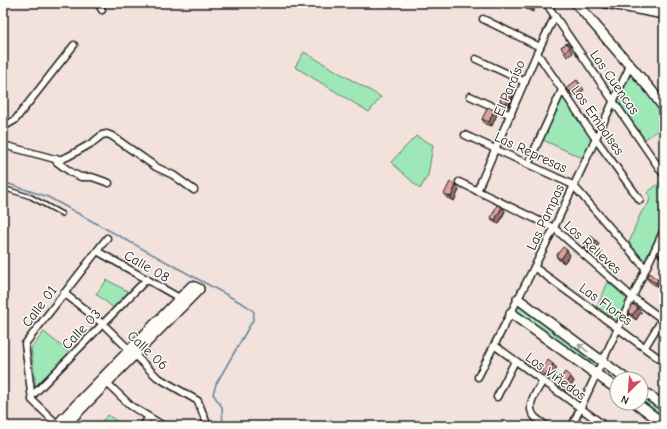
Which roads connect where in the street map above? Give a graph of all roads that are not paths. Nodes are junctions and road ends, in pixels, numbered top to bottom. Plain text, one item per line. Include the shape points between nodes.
1 (98, 3) edge
2 (546, 3) edge
3 (576, 3) edge
4 (606, 3) edge
5 (102, 10) dead end
6 (664, 14) edge
7 (555, 16) junction
8 (483, 19) dead end
9 (74, 45) dead end
10 (540, 47) junction
11 (537, 53) junction
12 (476, 59) dead end
13 (630, 66) junction
14 (525, 82) junction
15 (562, 90) junction
16 (470, 96) dead end
17 (613, 100) junction
18 (664, 108) edge
19 (511, 115) junction
20 (3, 127) edge
21 (464, 135) dead end
22 (595, 138) junction
23 (3, 145) edge
24 (496, 149) junction
25 (55, 159) junction
26 (528, 164) junction
27 (664, 175) edge
28 (459, 182) dead end
29 (109, 183) dead end
30 (573, 185) junction
31 (3, 188) edge
32 (194, 190) dead end
33 (477, 191) junction
34 (640, 200) dead end
35 (62, 214) dead end
36 (554, 228) junction
37 (664, 230) edge
38 (107, 238) dead end
39 (97, 251) junction
40 (534, 267) junction
41 (646, 269) junction
42 (147, 279) junction
43 (64, 293) junction
44 (632, 297) junction
45 (183, 300) joint
46 (518, 300) junction
47 (511, 313) junction
48 (663, 317) edge
49 (103, 324) junction
50 (618, 328) junction
51 (494, 345) junction
52 (644, 347) junction
53 (132, 352) junction
54 (515, 361) junction
55 (602, 362) junction
56 (664, 362) edge
57 (615, 371) edge
58 (596, 374) junction
59 (478, 377) dead end
60 (104, 380) junction
61 (543, 381) junction
62 (609, 383) edge
63 (649, 396) edge
64 (497, 397) dead end
65 (32, 398) junction
66 (664, 406) edge
67 (580, 409) junction
68 (646, 411) edge
69 (664, 412) edge
70 (149, 417) junction
71 (661, 423) edge
72 (59, 426) edge
73 (143, 426) edge
74 (164, 426) edge
75 (205, 426) edge
76 (547, 426) edge
77 (572, 426) edge
78 (605, 426) edge

1 - 5 street
2 - 7 street, Las Cuencas
3 - 13 street
4 - 6 street
7 - 10 street, El Paraíso
7 - 17 street, Las Cuencas
8 - 10 street
9 - 20 street via 16,120
10 - 11 street, El Paraíso
11 - 14 street, El Paraíso
11 - 15 street, Los Embalses
12 - 14 street
13 - 17 street, Las Pampas
13 - 18 street
14 - 19 street, El Paraíso
15 - 22 street, Los Embalses
15 - 26 street
16 - 19 street
17 - 22 street, Las Pampas
17 - 27 street, Las Cuencas
19 - 24 street, El Paraíso
21 - 24 street, Las Represas
22 - 30 street, Las Pampas
22 - 34 street, Los Embalses
23 - 25 street
24 - 26 street, Las Represas
24 - 33 street, El Paraíso
25 - 29 street via 72,173
25 - 32 street via 69,156 107,134
26 - 30 street, Las Represas
28 - 33 street, Los Relieves
30 - 36 street, Las Pampas
30 - 41 street, Las Represas
31 - 35 lane via 31,197
33 - 36 street, Los Relieves
36 - 40 street, Las Pampas
36 - 44 street, Los Relieves
37 - 41 street
38 - 39 street, Calle 01
39 - 42 street, Calle 08
39 - 43 street, Calle 01
40 - 46 street, Las Pampas
40 - 50 street, Las Flores
41 - 44 street
42 - 45 street, Calle 08
42 - 49 street, Calle 03
43 - 49 street, Calle 06
43 - 65 street, Calle 01 via 26,344
44 - 48 street, Los Relieves
44 - 50 street
45 - 53 street
46 - 47 street, Las Pampas
55 -> 46 street
47 - 51 street, Las Pampas
47 - 58 street
48 - 52 street
49 - 53 street, Calle 06
49 - 65 street, Calle 03
50 - 52 street, Las Flores
50 - 55 street
51 - 54 street, Los Viñedos
51 - 59 street, Las Pampas
52 - 56 street, Las Flores
53 - 60 street
53 - 75 street, Calle 06 via 157,377 198,401
54 - 61 street, Los Viñedos
54 - 64 street
55 - 57 street
55 - 58 street
58 - 62 street
58 - 67 street
60 - 70 street via 131,406
60 - 72 street
61 - 67 street, Los Viñedos
61 - 76 street via 530,405 534,417
63 - 66 street
65 - 72 street
67 - 77 street
67 - 78 street, Los Viñedos
68 - 71 street
69 - 71 street
70 - 73 street
70 - 74 street

